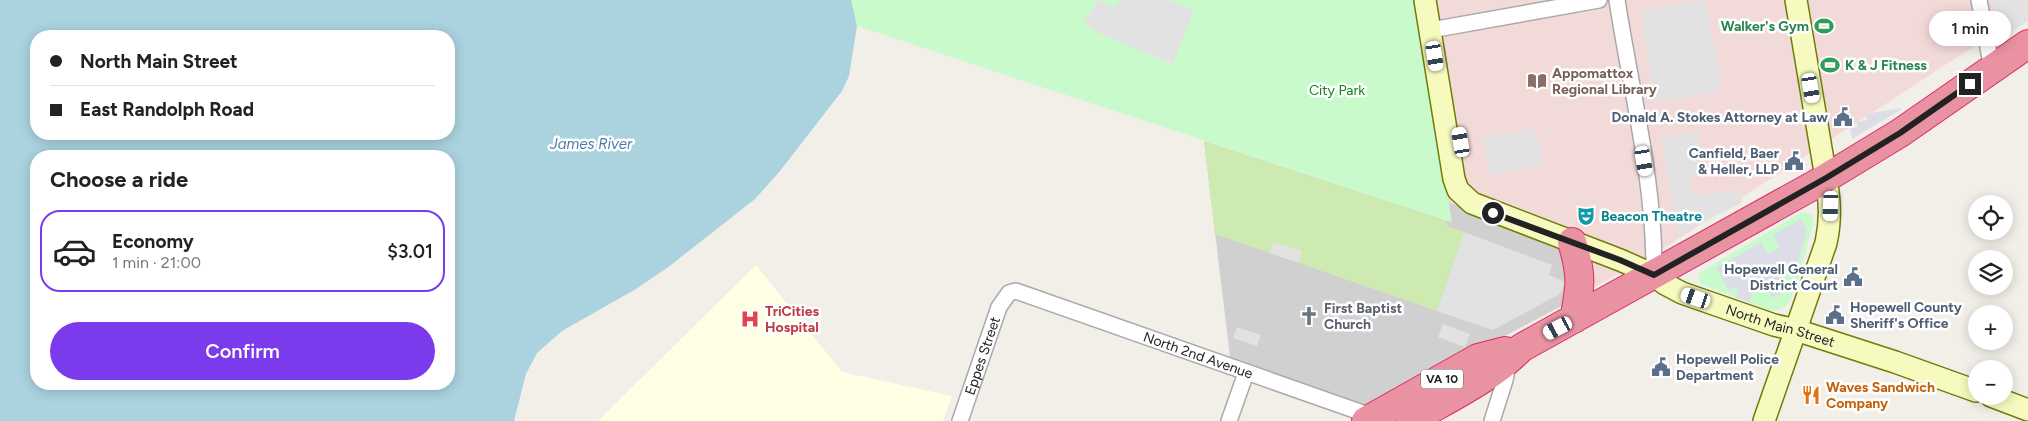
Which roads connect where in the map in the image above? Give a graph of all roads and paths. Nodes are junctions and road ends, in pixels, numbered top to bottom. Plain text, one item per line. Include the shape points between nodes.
1 (1425, 0) edge
2 (1436, 0) edge
3 (1599, 0) edge
4 (1618, 0) edge
5 (1796, 0) edge
6 (1979, 0) edge
7 (1436, 29) junction
8 (2028, 44) edge
9 (1992, 69) junction
10 (1826, 178) junction
11 (1572, 242) junction
12 (1654, 275) junction
13 (1009, 293) joint
14 (1574, 319) junction
15 (1796, 330) junction
16 (1512, 353) junction
17 (1246, 372) junction
18 (1968, 388) edge
19 (2013, 404) edge
20 (2028, 410) edge
21 (1375, 420) edge
22 (960, 421) edge
23 (1229, 421) edge
24 (1410, 421) edge
25 (1492, 421) edge
26 (1764, 421) edge

1 - 7 street
2 - 7 street
3 - 7 street
4 - 12 street via 1650,193
5 - 10 street
6 - 9 street
7 - 11 street, North Main Street via 1468,182 1478,207
8 - 9 highway, VA 10
9 - 10 highway, VA 10 via 1900,133
10 - 12 highway, VA 10
10 - 15 street via 1831,206 1830,225
11 - 12 street, North Main Street
11 - 14 highway via 1580,268 1580,293
12 - 14 highway, VA 10
12 - 15 street, North Main Street via 1682,293
13 - 17 street, North 2nd Avenue via 1023,293
13 - 22 street, Eppes Street via 999,307
14 - 16 highway, VA 10
15 - 18 street, North Main Street
15 - 26 street
16 - 21 highway, VA 10 via 1478,358
16 - 24 highway, VA 10
16 - 25 street
17 - 21 street, North 2nd Avenue
17 - 23 street
19 - 20 street

